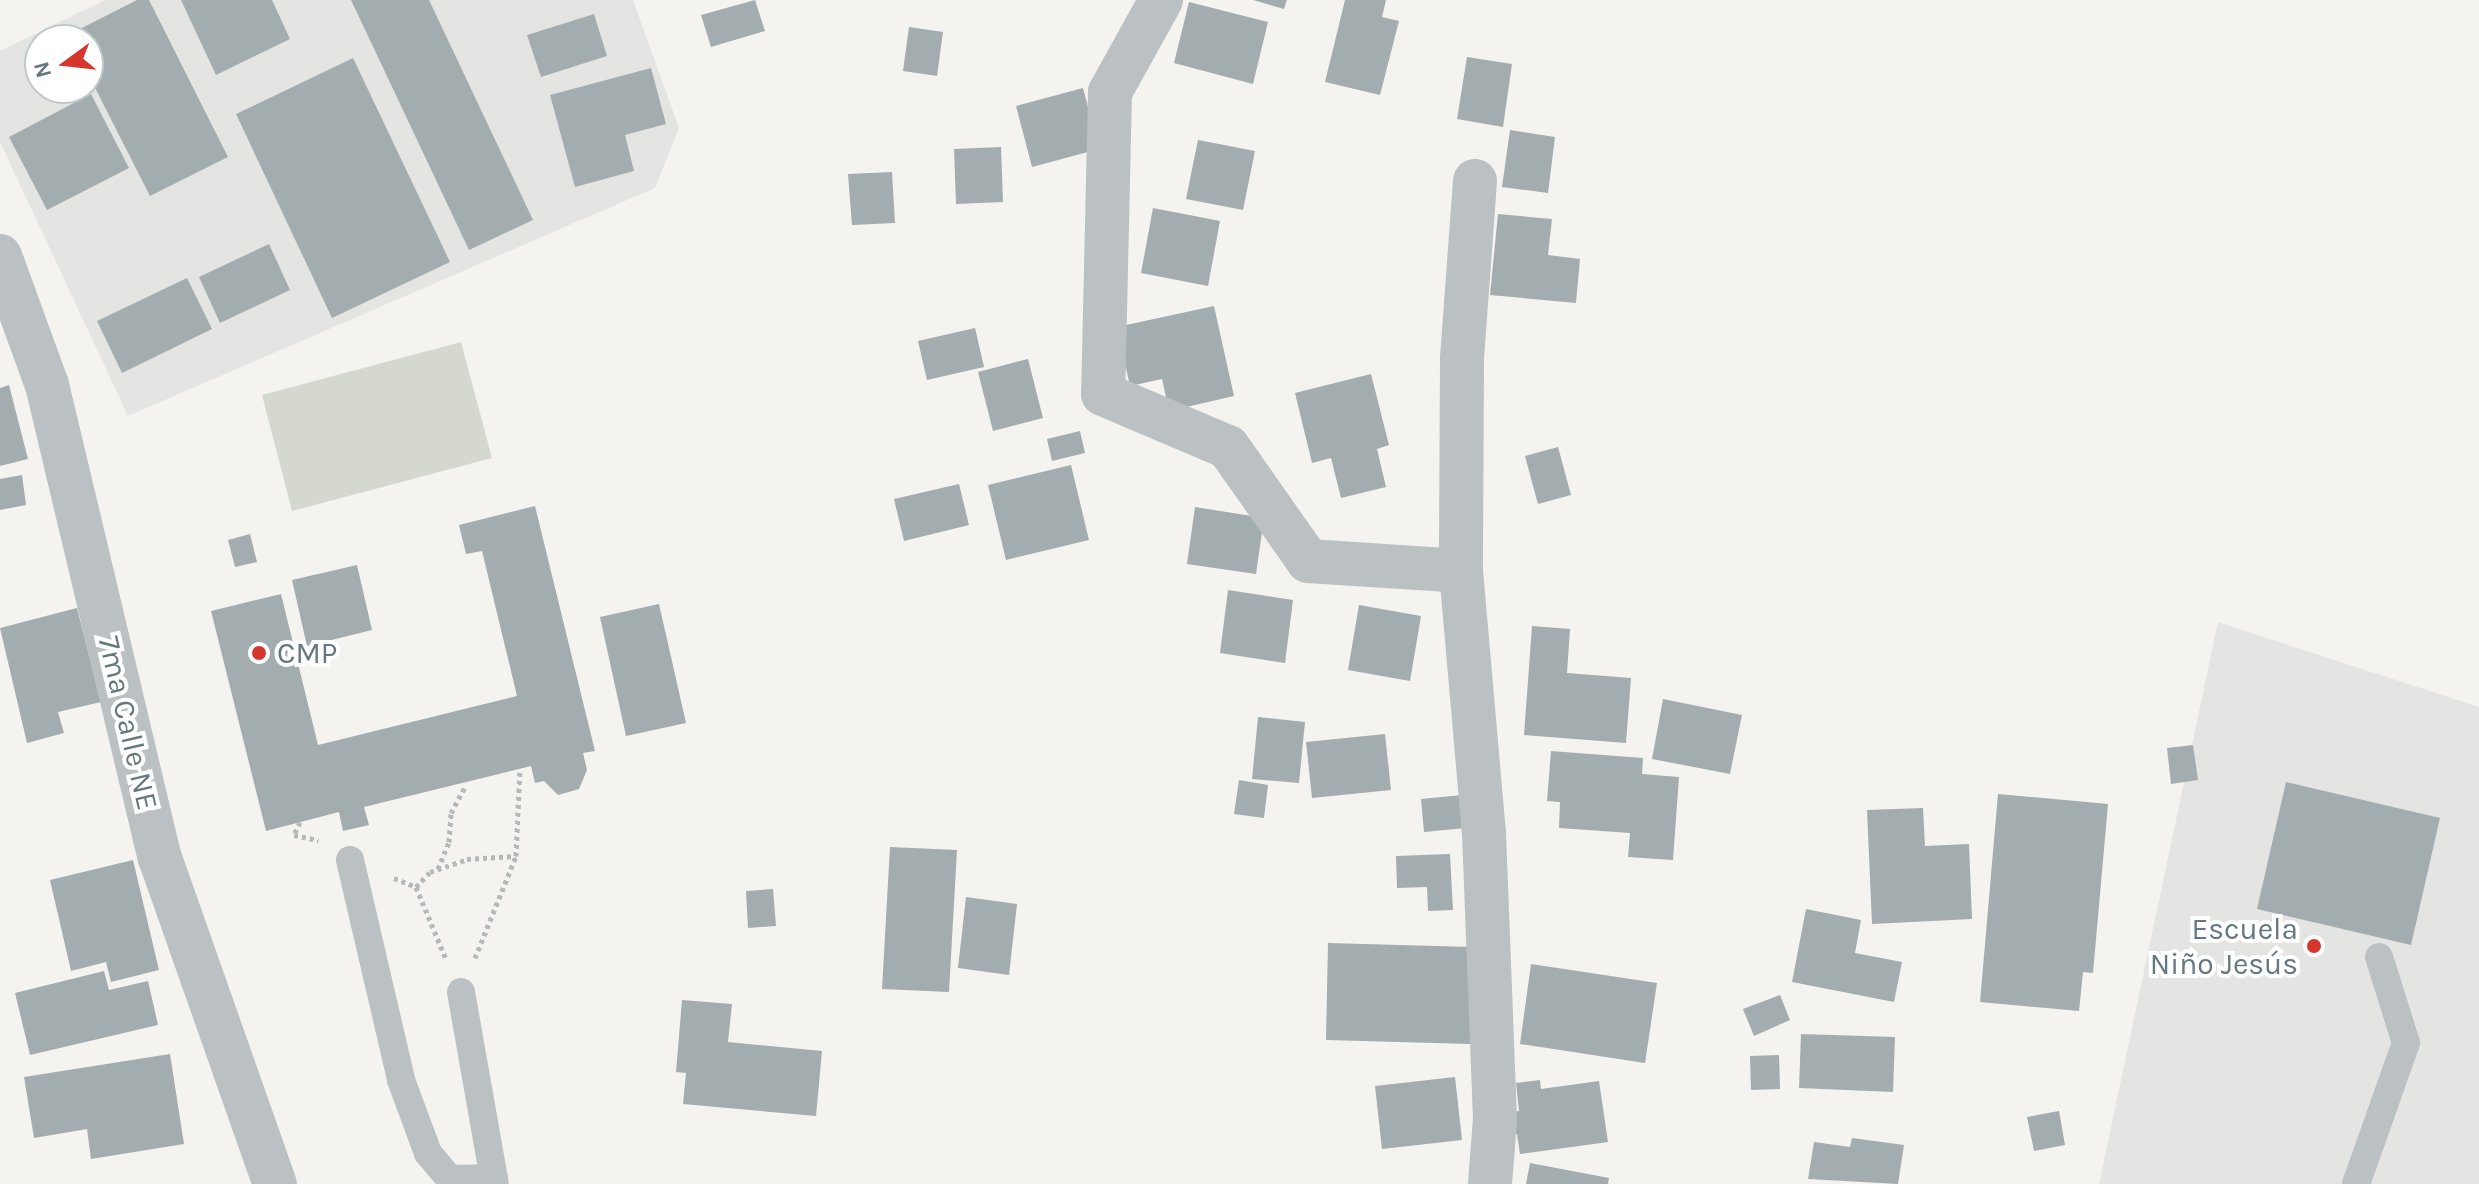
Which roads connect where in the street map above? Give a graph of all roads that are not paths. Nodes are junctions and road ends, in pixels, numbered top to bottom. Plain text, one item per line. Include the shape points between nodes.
1 (1161, 0) edge
2 (1475, 181) dead end
3 (0, 256) edge
4 (1461, 571) junction
5 (350, 860) dead end
6 (2379, 957) dead end
7 (461, 992) road end
8 (494, 1181) edge
9 (275, 1184) edge
10 (1490, 1184) edge
11 (2356, 1184) edge

1 - 4 street via 1110,92 1103,394 1228,447 1308,561
2 - 4 street via 1462,360
3 - 9 street, 7ma Calle NE via 47,385 160,858
4 - 10 street via 1484,833 1495,1119
5 - 8 lane via 401,1080 428,1153 450,1179
6 - 11 lane via 2406,1043
7 - 8 lane

